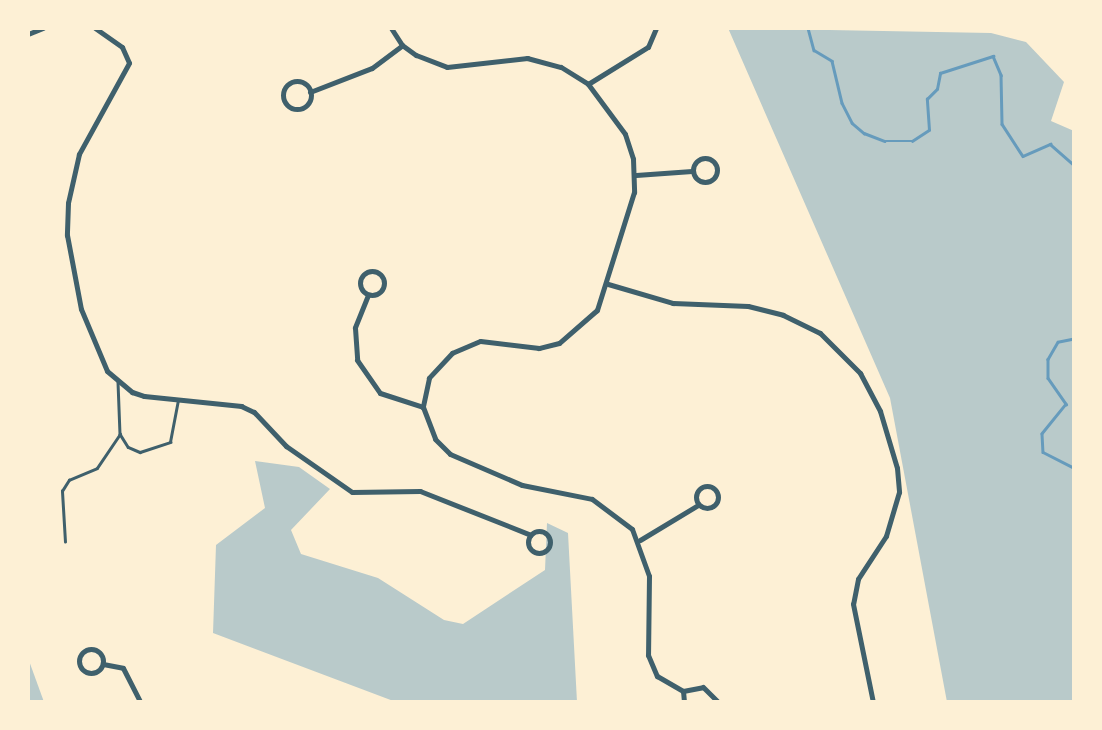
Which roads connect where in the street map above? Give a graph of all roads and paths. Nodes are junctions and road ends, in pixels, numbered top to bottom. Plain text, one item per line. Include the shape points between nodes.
1 (43, 28) edge
2 (96, 28) edge
3 (391, 28) edge
4 (656, 28) edge
5 (28, 34) edge
6 (402, 45) junction
7 (587, 84) junction
8 (310, 92) junction
9 (692, 171) junction
10 (636, 175) junction
11 (608, 284) junction
12 (368, 295) junction
13 (118, 382) junction
14 (178, 400) junction
15 (423, 407) junction
16 (120, 434) junction
17 (698, 505) junction
18 (531, 535) junction
19 (640, 540) junction
20 (65, 542) dead end
21 (103, 664) junction
22 (683, 691) junction
23 (140, 702) edge
24 (684, 702) edge
25 (718, 702) edge
26 (873, 702) edge

1 - 5 street
2 - 13 street via 122,47 129,63 79,154 68,203 68,235 89,335
3 - 6 street
4 - 7 street via 648,47
6 - 7 street via 428,62 447,67 515,58 547,62
6 - 8 street via 372,68
7 - 10 street via 625,134
8 - 8 street via 294,82 286,87 283,99 300,109 309,101
9 - 9 street via 706,183 717,168 705,158 694,163
9 - 10 street
10 - 11 street
11 - 15 street via 597,310 559,343 539,348 480,341 452,353 429,378
11 - 26 street via 673,303 748,306 783,315 820,333 860,373 880,411 897,468 899,492 886,536 858,579 853,604
12 - 12 street via 380,292 384,285 377,271 360,279
12 - 15 street via 353,340 360,367 380,393
13 - 14 street via 144,396
13 - 16 lane
14 - 16 lane via 170,442 140,452 128,446
14 - 18 street via 241,406 254,412 286,446 352,492 420,491
15 - 19 street via 435,439 450,454 522,485 592,499 620,516
16 - 20 lane via 97,468 69,480 62,491
17 - 17 street via 714,505 715,489 701,488
17 - 19 street
18 - 18 street via 533,551 546,550 547,535
19 - 22 street via 649,576 648,655 657,676
21 - 21 street via 102,656 93,649 82,653 79,660 81,668 91,674
21 - 23 street via 122,668
22 - 24 street
22 - 25 street via 709,688

